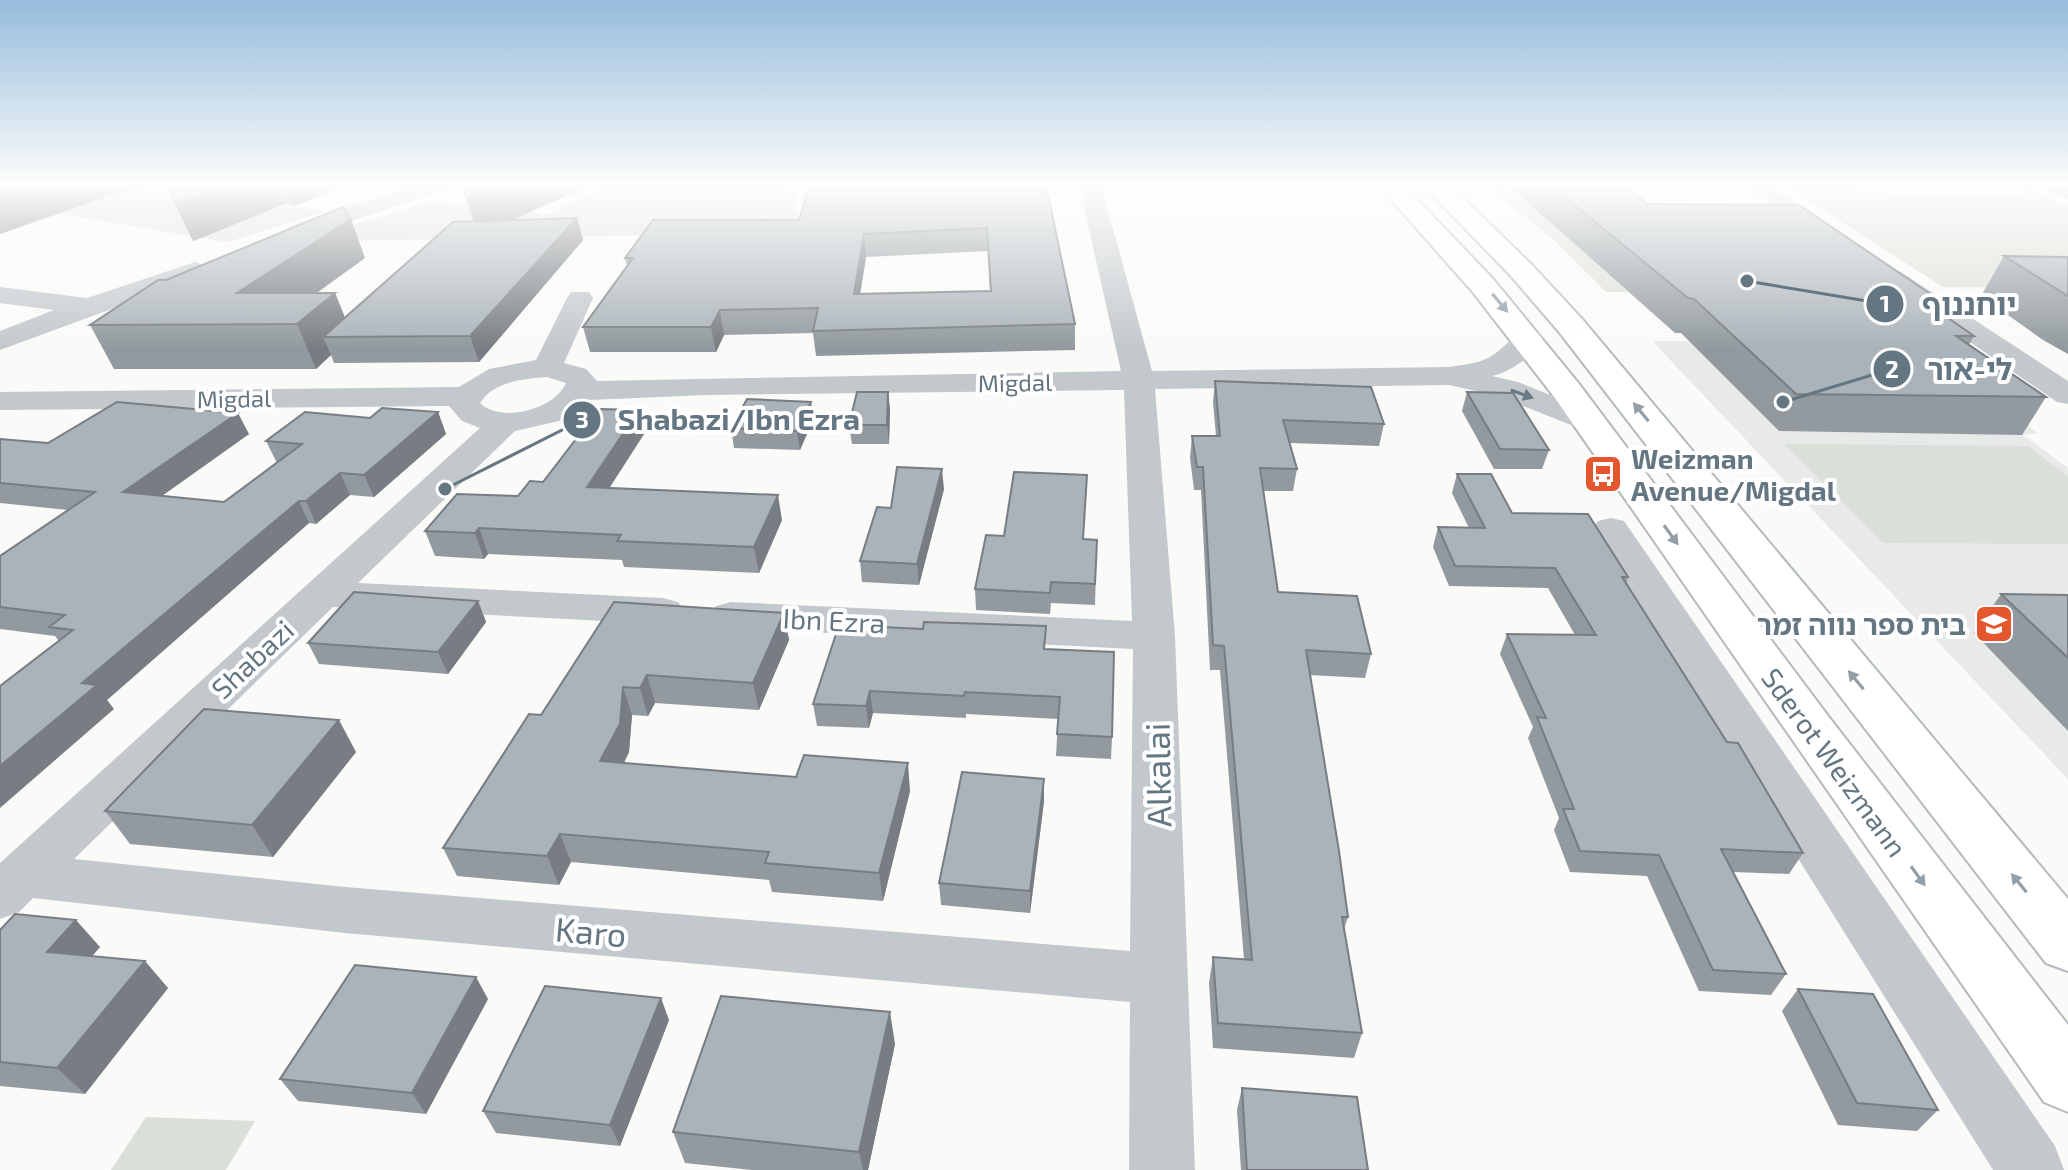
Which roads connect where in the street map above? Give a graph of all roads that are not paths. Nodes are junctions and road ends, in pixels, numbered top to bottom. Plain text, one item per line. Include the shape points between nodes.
1 (275, 240) edge
2 (1104, 240) edge
3 (1445, 240) edge
4 (1490, 240) edge
5 (1836, 240) edge
6 (271, 241) edge
7 (213, 263) edge
8 (0, 295) edge
9 (580, 298) dead end
10 (97, 306) junction
11 (1529, 338) junction
12 (0, 341) edge
13 (0, 353) edge
14 (547, 368) junction
15 (1449, 376) junction
16 (1139, 381) junction
17 (581, 391) junction
18 (2068, 395) edge
19 (467, 396) junction
20 (0, 401) edge
21 (505, 422) junction
22 (1591, 423) junction
23 (1611, 529) dead end
24 (321, 594) junction
25 (1154, 636) junction
26 (11, 886) edge
27 (2068, 944) edge
28 (1161, 979) junction
29 (2068, 1079) edge
30 (1162, 1170) edge
31 (2031, 1170) edge

1 - 6 street
2 - 16 street, Alkalai
3 -> 11 main road, Sderot Weizmann
27 -> 4 main road via 1571,326
5 - 18 street
7 - 10 street
8 - 10 street
9 - 14 street
10 - 12 street
10 - 13 street
11 - 15 street, Migdal via 1513,358 1489,369
11 - 22 main road, Sderot Weizmann
14 - 17 street via 575,375 582,382
14 - 19 street via 491,379
15 - 16 street, Migdal
15 -> 22 street, Migdal via 1507,389
16 - 17 street, Migdal
16 - 25 street, Alkalai
17 - 21 street via 544,415
19 - 20 street, Migdal
19 - 21 street via 464,404 475,417
21 - 24 street, Shabazi
22 -> 29 main road, Sderot Weizmann
23 - 31 street
24 - 25 street, Ibn Ezra
24 - 26 street, Shabazi
25 - 28 street, Alkalai
26 - 28 street, Karo
28 - 30 street, Alkalai

